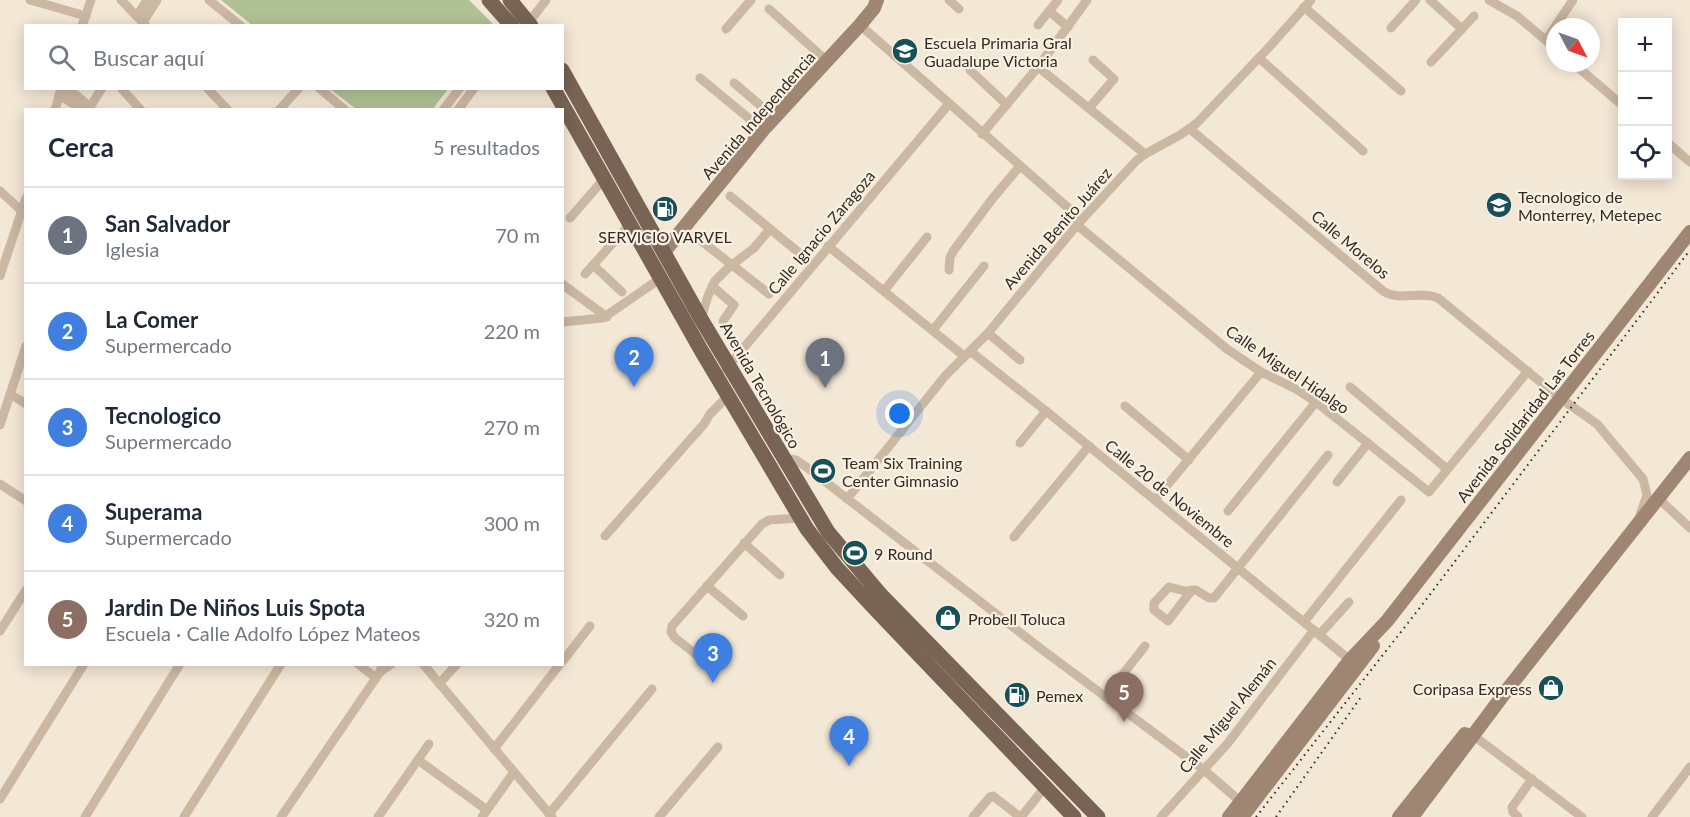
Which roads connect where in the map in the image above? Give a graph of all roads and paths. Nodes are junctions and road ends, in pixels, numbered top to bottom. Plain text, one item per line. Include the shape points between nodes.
1 (30, 0) edge
2 (91, 0) edge
3 (121, 0) edge
4 (147, 0) edge
5 (157, 0) edge
6 (209, 0) edge
7 (489, 0) edge
8 (510, 0) edge
9 (546, 0) edge
10 (751, 0) edge
11 (877, 0) edge
12 (949, 0) edge
13 (1058, 0) edge
14 (1087, 0) edge
15 (1416, 0) edge
16 (1430, 0) edge
17 (1489, 0) edge
18 (1573, 0) edge
19 (1309, 2) edge
20 (769, 9) dead end
21 (959, 9) dead end
22 (1049, 11) junction
23 (86, 16) junction
24 (1474, 16) dead end
25 (1561, 18) edge
26 (142, 21) edge
27 (522, 23) edge
28 (83, 24) edge
29 (239, 24) edge
30 (860, 25) junction
31 (1038, 25) dead end
32 (1068, 27) junction
33 (1390, 28) dead end
34 (726, 29) dead end
35 (1462, 29) junction
36 (1546, 40) edge
37 (1259, 58) junction
38 (1093, 60) dead end
39 (827, 61) junction
40 (1431, 62) dead end
41 (1038, 68) junction
42 (969, 70) dead end
43 (1584, 72) edge
44 (564, 74) edge
45 (700, 78) dead end
46 (734, 83) dead end
47 (101, 90) edge
48 (123, 90) edge
49 (209, 90) edge
50 (297, 90) edge
51 (321, 90) edge
52 (458, 90) edge
53 (473, 90) edge
54 (554, 90) edge
55 (61, 91) edge
56 (1401, 91) dead end
57 (1618, 101) edge
58 (948, 105) junction
59 (1007, 105) junction
60 (56, 108) edge
61 (86, 108) edge
62 (88, 108) edge
63 (139, 108) edge
64 (226, 108) edge
65 (281, 108) edge
66 (343, 108) edge
67 (445, 108) edge
68 (459, 108) edge
69 (1089, 108) junction
70 (774, 117) junction
71 (1190, 129) junction
72 (763, 130) junction
73 (982, 134) junction
74 (1672, 146) edge
75 (1364, 151) dead end
76 (1145, 154) junction
77 (1690, 162) edge
78 (1020, 166) junction
79 (604, 179) junction
80 (0, 191) edge
81 (730, 196) dead end
82 (23, 213) edge
83 (570, 218) dead end
84 (1079, 222) junction
85 (630, 224) junction
86 (770, 229) junction
87 (1690, 232) edge
88 (695, 236) dead end
89 (927, 237) dead end
90 (828, 246) junction
91 (664, 252) junction
92 (803, 255) dead end
93 (732, 264) junction
94 (593, 265) junction
95 (984, 266) dead end
96 (949, 270) dead end
97 (585, 274) dead end
98 (0, 276) edge
99 (661, 278) junction
100 (564, 285) edge
101 (712, 286) junction
102 (884, 291) junction
103 (622, 292) dead end
104 (769, 294) dead end
105 (606, 316) junction
106 (702, 319) junction
107 (723, 321) dead end
108 (564, 322) edge
109 (933, 330) junction
110 (988, 333) junction
111 (24, 352) edge
112 (967, 353) junction
113 (1020, 360) dead end
114 (729, 365) junction
115 (1528, 371) junction
116 (1261, 372) junction
117 (718, 379) junction
118 (1350, 387) dead end
119 (10, 394) junction
120 (1560, 398) junction
121 (729, 399) junction
122 (1316, 402) junction
123 (24, 403) edge
124 (1125, 406) dead end
125 (1046, 411) junction
126 (0, 425) edge
127 (1020, 443) dead end
128 (1368, 443) junction
129 (1089, 447) junction
130 (1328, 456) dead end
131 (783, 458) junction
132 (1690, 458) edge
133 (1189, 460) junction
134 (1447, 469) junction
135 (1337, 482) dead end
136 (0, 484) edge
137 (846, 499) junction
138 (1659, 499) junction
139 (24, 500) edge
140 (1155, 500) junction
141 (1401, 500) dead end
142 (1228, 511) dead end
143 (799, 518) junction
144 (1690, 528) edge
145 (1632, 533) junction
146 (605, 536) dead end
147 (1014, 537) dead end
148 (744, 543) junction
149 (1239, 569) junction
150 (780, 575) dead end
151 (707, 586) junction
152 (1192, 590) junction
153 (24, 593) edge
154 (1349, 602) dead end
155 (743, 616) dead end
156 (1387, 621) junction
157 (1304, 622) junction
158 (590, 626) dead end
159 (0, 631) edge
160 (1317, 633) junction
161 (1145, 646) dead end
162 (564, 659) edge
163 (1350, 660) junction
164 (706, 662) dead end
165 (83, 666) edge
166 (179, 666) edge
167 (280, 666) edge
168 (363, 666) edge
169 (425, 666) edge
170 (455, 666) edge
171 (559, 666) edge
172 (379, 672) edge
173 (439, 684) junction
174 (1510, 686) junction
175 (652, 689) dead end
176 (1105, 697) junction
177 (1474, 736) junction
178 (429, 744) dead end
179 (718, 747) dead end
180 (494, 749) junction
181 (418, 760) junction
182 (1690, 767) edge
183 (1204, 770) junction
184 (514, 772) junction
185 (1532, 779) junction
186 (1045, 787) junction
187 (0, 799) edge
188 (1241, 802) junction
189 (484, 813) edge
190 (550, 816) edge
191 (85, 817) edge
192 (184, 817) edge
193 (281, 817) edge
194 (378, 817) edge
195 (659, 817) edge
196 (973, 817) edge
197 (1021, 817) edge
198 (1074, 817) edge
199 (1098, 817) edge
200 (1161, 817) edge
201 (1229, 817) edge
202 (1242, 817) edge
203 (1399, 817) edge
204 (1412, 817) edge
205 (1518, 817) edge
206 (1582, 817) edge
207 (1652, 817) edge

1 - 23 street
2 - 23 street
3 - 26 street
4 - 26 street
5 - 26 street
6 - 29 street
7 - 27 main road
8 - 27 main road
9 - 27 street
10 - 34 street
11 - 30 main road, Avenida Independencia
12 - 21 street
13 - 22 street
14 - 32 street
15 - 33 street
16 - 35 street
17 - 36 street
18 - 25 street
19 - 37 street, Avenida Benito Juárez
19 - 56 street
20 - 39 street
22 - 31 street
22 - 32 street
23 - 28 street
24 - 35 street
30 - 39 main road, Avenida Independencia
30 - 58 street, Calle Miguel Hidalgo
32 - 41 street
35 - 40 street
37 - 71 street, Avenida Benito Juárez
37 - 75 street
38 - 69 street via 1114,79
39 - 70 main road, Avenida Independencia
41 - 59 street
41 - 69 street
42 - 59 street
43 - 57 street
44 - 91 main road, Avenida Tecnológico
45 - 72 street
46 - 70 street
47 - 62 street
48 - 63 street
49 - 64 street
50 - 65 street
51 - 66 street
52 - 67 street
53 - 68 street
54 - 79 main road, Avenida Tecnológico
55 - 60 street
55 - 61 street
58 - 73 street, Calle Miguel Hidalgo
58 - 90 street, Calle Ignacio Zaragoza
59 - 73 street
69 - 76 street
70 - 72 main road, Avenida Independencia
71 - 76 street, Avenida Benito Juárez
71 - 115 street, Calle Morelos via 1383,291 1396,296 1438,298
72 - 91 main road, Avenida Independencia
73 - 78 street, Calle Miguel Hidalgo
74 - 77 street
76 - 84 street, Avenida Benito Juárez
78 - 84 street, Calle Miguel Hidalgo
78 - 96 street via 954,250
79 - 83 street
79 - 85 main road, Avenida Tecnológico
80 - 82 street
81 - 86 street
82 - 98 street
84 - 110 street, Avenida Benito Juárez
84 - 116 street, Calle Miguel Hidalgo via 1227,349
85 - 94 street
85 - 99 main road, Avenida Tecnológico
86 - 92 street
86 - 93 street via 754,248
87 - 120 main road, Avenida Solidaridad Las Torres
88 - 93 street
89 - 102 street
90 - 102 street, Calle 20 de Noviembre
90 - 114 street, Calle Ignacio Zaragoza
91 - 106 main road, Avenida Tecnológico
93 - 101 street
93 - 104 street
94 - 97 street
94 - 103 street
95 - 109 street
99 - 105 street
99 - 117 main road, Avenida Tecnológico
100 - 105 street
101 - 106 street
101 - 107 street via 734,305
102 - 109 street, Calle 20 de Noviembre
105 - 108 street
106 - 114 main road, Avenida Tecnológico
109 - 112 street, Calle 20 de Noviembre
110 - 112 street, Avenida Benito Juárez
110 - 113 street
111 - 119 street
112 - 125 street, Calle 20 de Noviembre
112 - 137 street, Avenida Benito Juárez
114 - 117 street, Calle Ignacio Zaragoza
114 - 131 main road, Avenida Tecnológico
115 - 120 street, Calle Morelos
115 - 134 street
116 - 122 street, Calle Miguel Hidalgo
116 - 133 street
117 - 121 main road, Avenida Tecnológico
118 - 134 street
119 - 123 street
119 - 126 street
120 - 145 street, Calle Morelos via 1598,424 1643,479 1647,495
120 - 156 main road, Avenida Solidaridad Las Torres
121 - 143 main road, Avenida Tecnológico
121 - 146 street via 710,414
122 - 128 street, Calle Miguel Hidalgo
122 - 142 street
124 - 133 street
125 - 127 street
125 - 129 street, Calle 20 de Noviembre
128 - 134 street, Calle Miguel Hidalgo via 1429,492
128 - 135 street
129 - 140 street, Calle 20 de Noviembre
129 - 147 street
130 - 149 street
131 - 137 street via 801,463
131 - 199 main road, Avenida Tecnológico via 828,532 875,589
132 - 138 main road
133 - 140 street
136 - 139 street
137 - 176 street
138 - 144 street
138 - 145 main road
140 - 149 street, Calle 20 de Noviembre
141 - 157 street
143 - 148 street via 766,522
143 - 186 main road, Avenida Tecnológico via 845,576
145 - 174 main road
148 - 150 street
148 - 151 street
149 - 152 street via 1212,599
149 - 157 street, Calle 20 de Noviembre
151 - 155 street
151 - 164 street via 671,629 675,638
152 - 152 street via 1169,587 1154,603 1154,610 1167,621
153 - 159 street
154 - 160 street, Calle Miguel Alemán
156 - 163 main road, Avenida Solidaridad Las Torres
156 - 202 main road, Avenida Solidaridad Las Torres via 1374,646
157 - 160 street, Calle 20 de Noviembre
158 - 162 street
160 - 163 street, Calle 20 de Noviembre
160 - 183 street, Calle Miguel Alemán
161 - 176 street
163 - 188 main road, Avenida Solidaridad Las Torres
165 - 187 street
166 - 191 street
167 - 192 street
168 - 172 street
169 - 173 street
170 - 173 street
171 - 180 street
172 - 193 street
173 - 180 street
174 - 177 main road
174 - 203 main road via 1455,746
175 - 190 street
176 - 183 street
177 - 185 street
177 - 204 main road
178 - 181 street
179 - 195 street
180 - 184 street
181 - 189 street
181 - 194 street
182 - 207 street
183 - 188 street
183 - 200 street, Calle Miguel Alemán
184 - 189 street
184 - 190 street
185 - 205 street via 1512,807
185 - 206 street
186 - 197 street
186 - 198 main road, Avenida Tecnológico
188 - 201 main road, Avenida Solidaridad Las Torres
196 - 197 street via 993,796

